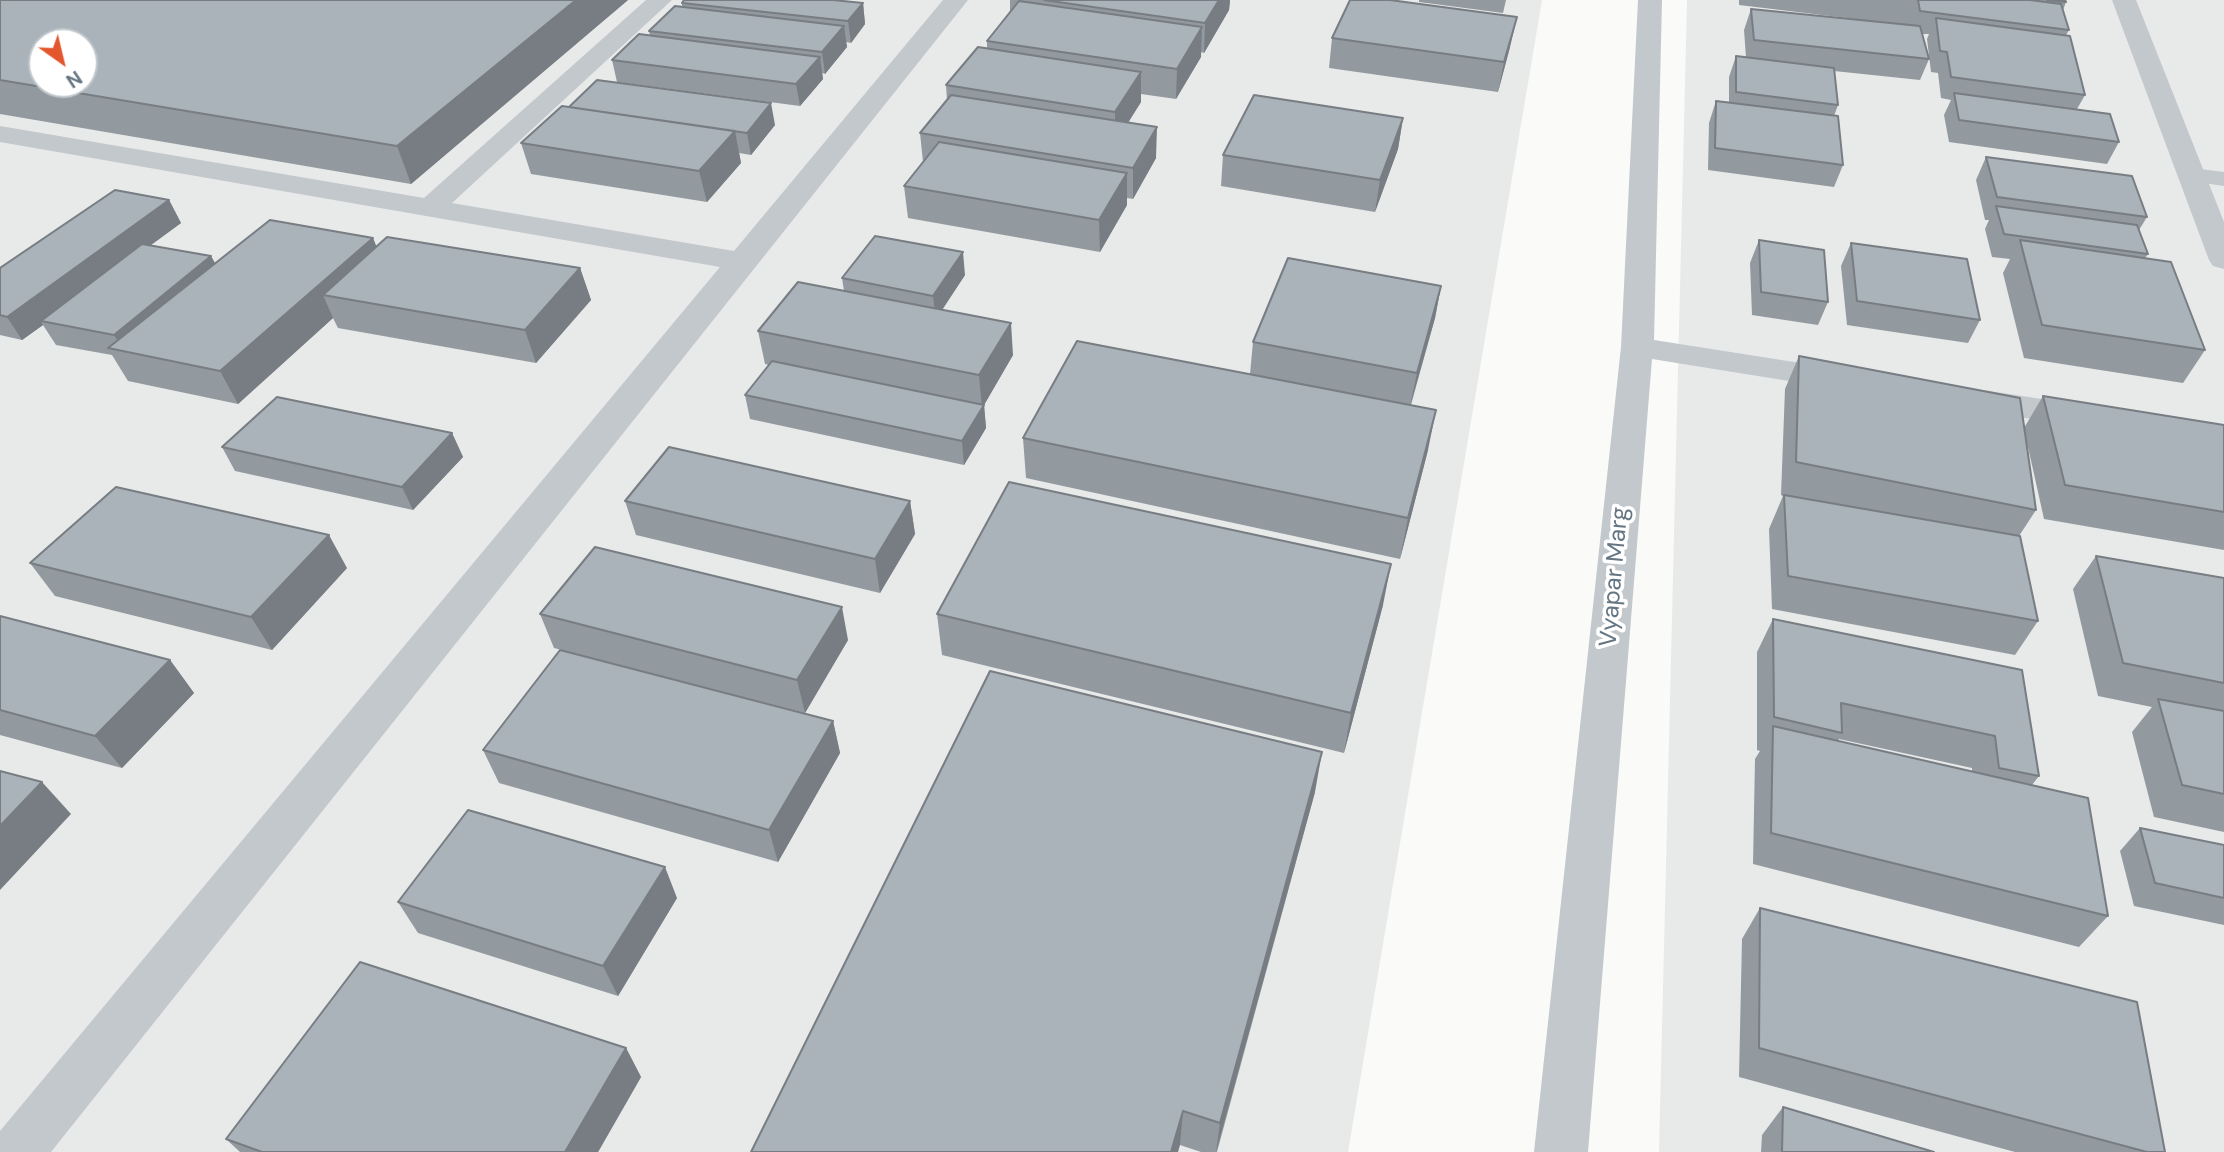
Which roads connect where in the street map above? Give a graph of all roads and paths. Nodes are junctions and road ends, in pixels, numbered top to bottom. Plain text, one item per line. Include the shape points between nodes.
1 (660, 0) edge
2 (956, 0) edge
3 (1650, 0) edge
4 (2124, 0) edge
5 (0, 134) edge
6 (2191, 175) junction
7 (2224, 180) edge
8 (430, 208) junction
9 (2224, 260) edge
10 (743, 262) junction
11 (1637, 347) junction
12 (1869, 383) edge
13 (1937, 394) edge
14 (2115, 422) edge
15 (17, 1152) edge
16 (1560, 1152) edge

1 - 8 street
2 - 10 street
3 - 11 street, Vyapar Marg
4 - 6 street
5 - 8 street
6 - 7 lane
6 - 9 street
8 - 10 street
10 - 15 street
11 - 12 street
11 - 16 street, Vyapar Marg
13 - 14 street

